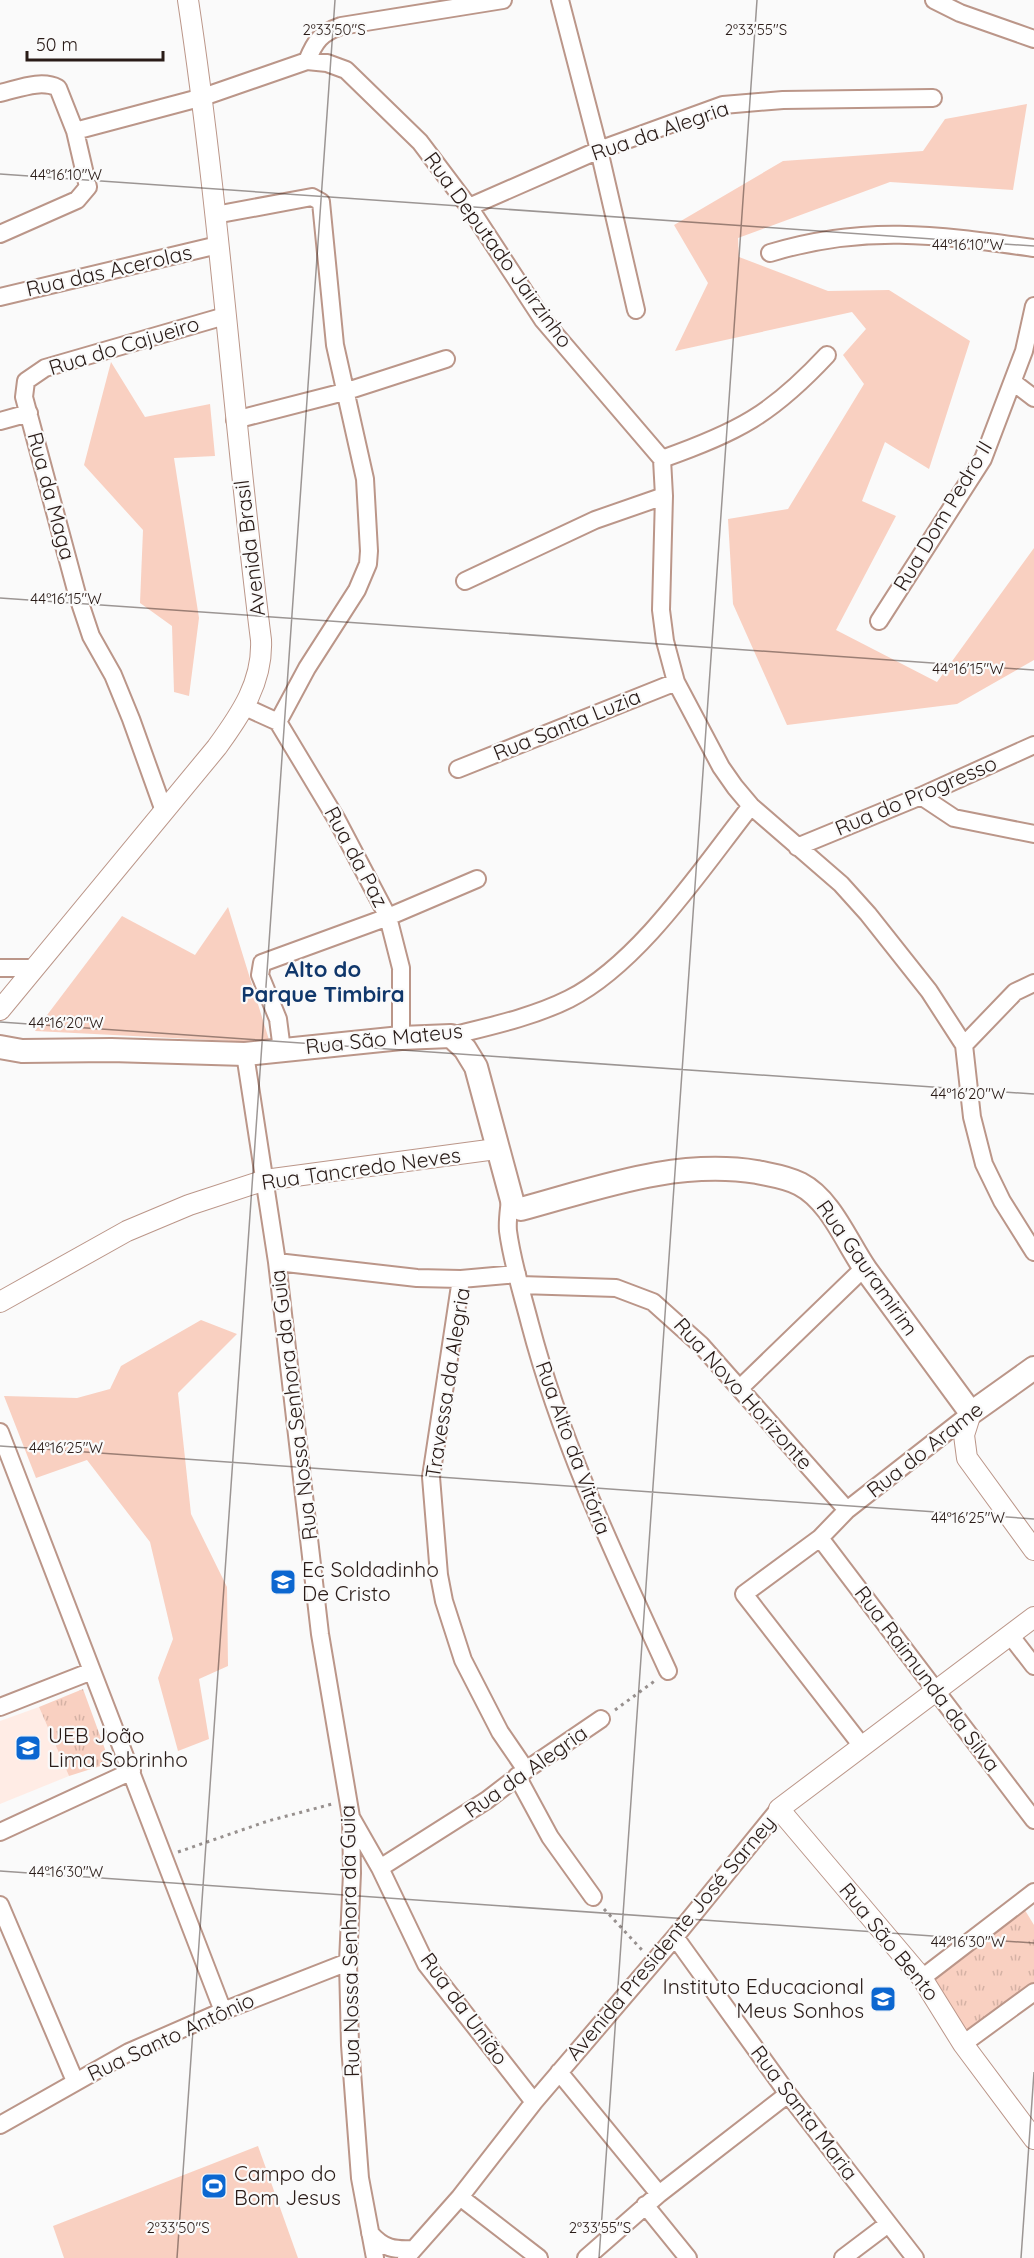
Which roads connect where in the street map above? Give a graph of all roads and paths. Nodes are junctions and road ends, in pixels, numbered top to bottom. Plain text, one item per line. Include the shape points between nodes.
1 (188, 0) edge
2 (503, 0) edge
3 (560, 0) edge
4 (934, 0) edge
5 (1034, 39) edge
6 (307, 61) junction
7 (0, 93) edge
8 (203, 97) junction
9 (933, 99) dead end
10 (75, 131) junction
11 (599, 150) junction
12 (469, 207) junction
13 (215, 215) junction
14 (0, 234) edge
15 (218, 246) junction
16 (1034, 248) edge
17 (770, 253) dead end
18 (0, 297) edge
19 (1034, 306) edge
20 (636, 310) dead end
21 (225, 316) junction
22 (827, 355) dead end
23 (446, 359) dead end
24 (26, 381) joint
25 (1013, 382) junction
26 (344, 392) junction
27 (1034, 398) edge
28 (29, 413) junction
29 (235, 420) junction
30 (0, 421) edge
31 (662, 459) junction
32 (664, 496) junction
33 (465, 581) dead end
34 (879, 621) dead end
35 (676, 682) junction
36 (245, 707) junction
37 (278, 722) junction
38 (1034, 745) edge
39 (458, 769) dead end
40 (921, 796) junction
41 (752, 806) junction
42 (164, 811) junction
43 (1034, 834) edge
44 (797, 846) junction
45 (477, 879) dead end
46 (388, 917) junction
47 (0, 968) edge
48 (35, 968) junction
49 (1034, 983) edge
50 (0, 1010) edge
51 (451, 1036) junction
52 (401, 1038) junction
53 (964, 1044) junction
54 (0, 1047) edge
55 (282, 1050) junction
56 (245, 1054) junction
57 (496, 1149) junction
58 (265, 1180) junction
59 (513, 1208) junction
60 (1034, 1252) edge
61 (277, 1262) junction
62 (865, 1267) junction
63 (461, 1279) junction
64 (518, 1279) junction
65 (0, 1302) edge
66 (1034, 1368) edge
67 (740, 1388) junction
68 (970, 1413) junction
69 (0, 1432) edge
70 (848, 1510) junction
71 (820, 1538) junction
72 (1034, 1550) edge
73 (1034, 1617) edge
74 (1010, 1635) junction
75 (1034, 1666) edge
76 (92, 1671) junction
77 (668, 1671) joint
78 (935, 1691) junction
79 (0, 1707) edge
80 (601, 1719) joint
81 (862, 1746) junction
82 (132, 1772) junction
83 (521, 1773) junction
84 (348, 1800) junction
85 (779, 1809) junction
86 (351, 1817) junction
87 (1034, 1820) edge
88 (0, 1833) edge
89 (165, 1857) junction
90 (380, 1868) junction
91 (1034, 1892) edge
92 (593, 1897) joint
93 (0, 1905) edge
94 (675, 1937) junction
95 (348, 1962) junction
96 (653, 1962) junction
97 (922, 1978) junction
98 (1034, 1992) edge
99 (223, 2011) junction
100 (963, 2044) junction
101 (559, 2072) junction
102 (75, 2081) junction
103 (788, 2094) junction
104 (534, 2102) junction
105 (0, 2125) edge
106 (1034, 2139) edge
107 (659, 2194) junction
108 (460, 2197) junction
109 (645, 2205) junction
110 (888, 2224) junction
111 (370, 2233) junction
112 (410, 2254) edge
113 (375, 2258) edge
114 (539, 2258) edge
115 (586, 2258) edge
116 (688, 2258) edge
117 (843, 2258) edge
118 (915, 2258) edge

1 - 8 street, Avenida Brasil
2 - 6 street via 341,26 324,32
3 - 11 street
4 - 5 street
6 - 8 street, Rua Deputado Jairzinho
6 - 12 street, Rua Deputado Jairzinho via 346,70 420,142
7 - 10 street via 40,84 58,88
8 - 10 street, Rua Deputado Jairzinho
8 - 13 street, Avenida Brasil
9 - 11 street, Rua da Alegria via 783,100 723,105
10 - 14 street via 88,187 84,194
11 - 12 street, Rua da Alegria
11 - 20 street
12 - 31 street, Rua Deputado Jairzinho via 543,320
13 - 15 street, Avenida Brasil
13 - 26 street via 312,197 320,200 335,345
15 - 18 street, Rua das Acerolas
15 - 21 street, Avenida Brasil
16 - 17 street via 944,236 864,234
19 - 25 street, Rua Dom Pedro II
21 - 24 street, Rua do Cajueiro via 45,368
21 - 29 street, Avenida Brasil
22 - 31 street via 764,414 710,442
23 - 26 street
24 - 28 street, Rua da Maga via 24,397
25 - 27 street
25 - 34 street, Rua Dom Pedro II via 983,459
26 - 29 street
26 - 37 street via 365,479 368,564 357,590
28 - 30 street
28 - 42 street, Rua da Maga via 88,625 131,719
29 - 36 street, Avenida Brasil via 261,639 260,664
31 - 32 street
32 - 33 street via 595,520
32 - 35 street via 661,610
35 - 39 street, Rua Santa Luzia
35 - 41 street via 721,767
36 - 37 street
36 - 42 street, Avenida Brasil
37 - 46 street, Rua da Paz via 338,820
38 - 40 street, Rua do Progresso
40 - 43 street via 954,818
40 - 44 street, Rua do Progresso
41 - 44 street
41 - 51 street, Rua São Mateus via 653,929 606,974 570,998 530,1015
42 - 48 street, Avenida Brasil
44 - 53 street via 841,884 895,946
45 - 46 street
46 - 52 street, Rua da Paz via 401,968
46 - 55 street via 260,966 278,1019
47 - 48 street
48 - 50 street, Avenida Brasil
49 - 53 street via 1015,992
51 - 52 main road, Rua São Mateus
51 - 57 main road, Rua Alto da Vitória via 476,1067
52 - 55 main road, Rua São Mateus
53 - 60 street via 972,1117 984,1164
54 - 56 main road, Rua São Mateus via 22,1051
55 - 56 main road, Rua São Mateus
56 - 58 street, Rua Nossa Senhora da Guia
57 - 58 street, Rua Tancredo Neves
57 - 59 main road, Rua Alto da Vitória
58 - 61 street, Rua Nossa Senhora da Guia
58 - 65 street, Rua Tancredo Neves via 127,1231
59 - 62 main road, Rua Gauramirim via 685,1169 724,1167 774,1175 801,1184 821,1200
59 - 64 street, Rua Alto da Vitória via 508,1230
61 - 63 street via 417,1278
61 - 84 street, Rua Nossa Senhora da Guia via 320,1634
62 - 67 street
62 - 68 main road, Rua Gauramirim
63 - 64 street, Travessa da Alegria
63 - 83 street, Travessa da Alegria via 431,1477 439,1575 463,1660
64 - 67 street, Rua Novo Horizonte via 616,1288 653,1302 701,1345
64 - 77 street, Rua Alto da Vitória via 570,1450
66 - 68 main road, Rua do Arame
67 - 70 street, Rua Novo Horizonte
68 - 70 street, Rua do Arame
68 - 72 street via 964,1435 967,1458
69 - 76 street
70 - 71 street, Rua do Arame
71 - 78 street, Rua Raimunda da Silva
71 - 81 street via 744,1594
73 - 74 street, Avenida Presidente José Sarney
74 - 75 street
74 - 78 street, Avenida Presidente José Sarney
76 - 79 street
76 - 82 street
77 - 80 path, Rua da Alegria
78 - 81 street, Avenida Presidente José Sarney
78 - 87 street, Rua Raimunda da Silva
80 - 83 street, Rua da Alegria
81 - 85 street, Avenida Presidente José Sarney
82 - 88 street
82 - 89 street
83 - 90 street, Rua da Alegria via 487,1800
83 - 92 street, Travessa da Alegria via 550,1837
84 - 86 street, Rua Nossa Senhora da Guia
84 - 89 path via 268,1821
85 - 94 street, Avenida Presidente José Sarney
85 - 97 street, Rua São Bento
86 - 90 street, Rua da União
86 - 95 street, Rua Nossa Senhora da Guia
89 - 99 street
90 - 104 street, Rua da União via 426,1964
91 - 97 street
92 - 96 path
93 - 102 street
94 - 96 street, Avenida Presidente José Sarney
94 - 103 street, Rua Santa Maria
95 - 99 street, Rua Santo Antônio
95 - 111 street, Rua Nossa Senhora da Guia via 360,2178
96 - 101 street, Avenida Presidente José Sarney
97 - 100 street, Rua São Bento
98 - 100 street
99 - 102 street, Rua Santo Antônio via 129,2052
100 - 106 street, Rua São Bento
101 - 104 street, Avenida Presidente José Sarney
101 - 107 street
102 - 105 street, Rua Santo Antônio
103 - 107 street
103 - 110 street, Rua Santa Maria
104 - 108 street, Avenida Presidente José Sarney
107 - 109 street
108 - 112 street, Avenida Presidente José Sarney
108 - 114 street
109 - 115 street
109 - 116 street
110 - 117 street
110 - 118 street, Rua Santa Maria
111 - 112 street via 382,2247
111 - 113 street, Rua Nossa Senhora da Guia

